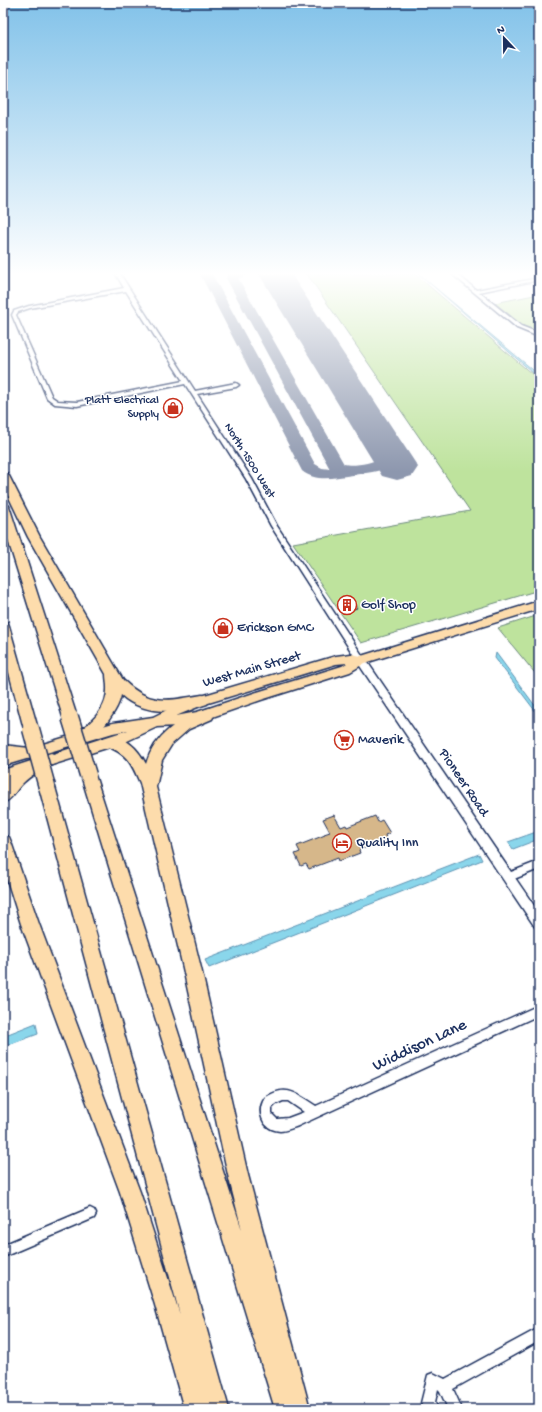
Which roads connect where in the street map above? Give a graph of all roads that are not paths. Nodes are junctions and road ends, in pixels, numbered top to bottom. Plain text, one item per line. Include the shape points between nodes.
1 (25, 340) edge
2 (160, 340) edge
3 (186, 382) junction
4 (236, 385) dead end
5 (193, 393) junction
6 (3, 474) edge
7 (3, 506) edge
8 (539, 605) edge
9 (3, 626) edge
10 (361, 660) junction
11 (110, 670) junction
12 (202, 700) junction
13 (207, 714) junction
14 (155, 722) junction
15 (72, 741) junction
16 (111, 742) junction
17 (3, 751) edge
18 (33, 753) junction
19 (51, 759) junction
20 (3, 761) edge
21 (3, 775) edge
22 (150, 793) junction
23 (3, 797) edge
24 (4, 845) edge
25 (539, 865) edge
26 (509, 877) junction
27 (539, 923) edge
28 (539, 1010) edge
29 (315, 1112) dead end
30 (90, 1214) dead end
31 (3, 1251) edge
32 (539, 1334) edge
33 (439, 1383) junction
34 (429, 1406) edge
35 (196, 1409) edge
36 (217, 1409) edge
37 (287, 1409) edge
38 (298, 1409) edge
39 (455, 1409) edge

1 - 3 street via 50,398 57,403 77,404
2 - 3 street, North 1500 West
3 - 5 street, North 1500 West
4 - 5 street
5 - 10 street, North 1500 West via 249,479 274,526
6 - 11 highway via 34,537
7 - 37 highway, bridge
8 - 10 main road, West Main Street
9 - 36 highway, bridge
10 - 12 main road, West Main Street via 336,660
10 - 13 main road, West Main Street via 346,669 253,697
10 - 26 street, Pioneer Road
11 - 12 highway via 124,690 145,703 166,706
11 - 15 highway via 114,694 109,712 92,729
12 - 14 main road, West Main Street
13 - 14 main road, West Main Street via 178,721
13 - 22 highway via 185,724 165,740 153,765
14 - 15 main road, West Main Street via 113,728
14 - 16 main road, West Main Street
15 - 18 main road, West Main Street
16 - 19 main road, West Main Street
16 - 22 highway via 124,746 134,756 144,773
17 - 18 highway
18 - 20 main road, West Main Street
19 - 21 main road, West Main Street
19 - 23 highway via 21,775
22 - 38 highway via 194,975 238,1175
24 - 35 highway via 30,924 130,1192
25 - 26 street
26 - 27 street, Pioneer Road
28 - 29 street, Widdison Lane
30 - 31 street
32 - 33 street
33 - 34 street
33 - 39 street

